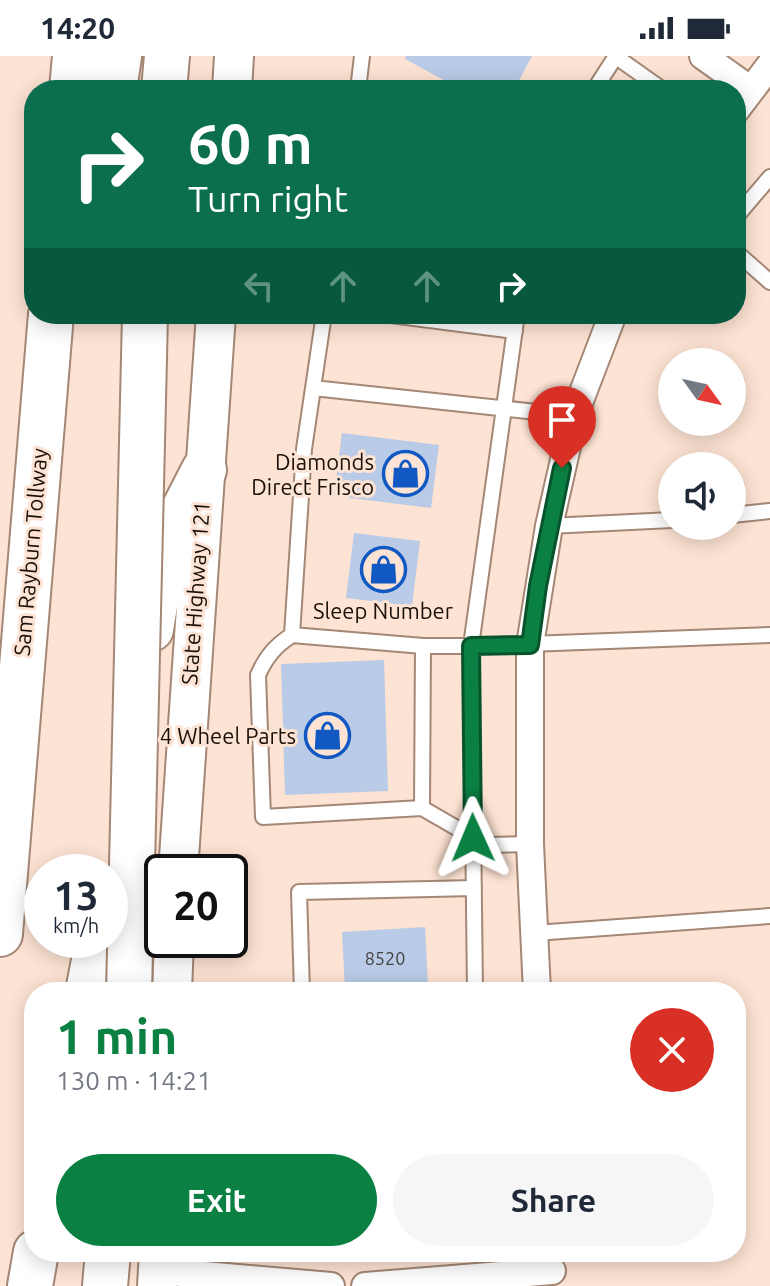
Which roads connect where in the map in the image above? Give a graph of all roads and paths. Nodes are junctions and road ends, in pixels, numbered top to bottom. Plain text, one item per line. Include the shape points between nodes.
1 (75, 56) edge
2 (119, 56) edge
3 (167, 56) edge
4 (234, 56) edge
5 (362, 56) edge
6 (615, 56) edge
7 (703, 56) edge
8 (770, 65) edge
9 (73, 80) edge
10 (115, 80) edge
11 (165, 80) edge
12 (233, 80) edge
13 (359, 80) edge
14 (600, 80) edge
15 (649, 80) edge
16 (725, 80) edge
17 (746, 96) edge
18 (770, 177) edge
19 (746, 205) edge
20 (746, 261) edge
21 (770, 282) edge
22 (50, 324) edge
23 (68, 324) edge
24 (145, 324) edge
25 (215, 324) edge
26 (323, 324) edge
27 (461, 324) edge
28 (516, 324) edge
29 (609, 324) edge
30 (515, 331) junction
31 (313, 388) junction
32 (43, 400) junction
33 (504, 410) junction
34 (574, 416) junction
35 (204, 470) junction
36 (770, 511) edge
37 (746, 514) edge
38 (658, 521) edge
39 (549, 526) junction
40 (292, 635) junction
41 (770, 635) edge
42 (530, 645) junction
43 (423, 646) junction
44 (471, 646) junction
45 (422, 808) junction
46 (473, 838) junction
47 (530, 844) junction
48 (114, 854) edge
49 (179, 854) edge
50 (474, 888) junction
51 (770, 916) edge
52 (535, 933) junction
53 (0, 934) edge
54 (95, 958) edge
55 (173, 958) edge
56 (90, 982) edge
57 (129, 982) edge
58 (172, 982) edge
59 (302, 982) edge
60 (475, 982) edge
61 (537, 982) edge
62 (34, 1262) edge
63 (107, 1262) edge
64 (158, 1270) edge
65 (552, 1270) edge
66 (30, 1286) edge
67 (105, 1286) edge
68 (331, 1286) edge
69 (365, 1286) edge

1 - 9 highway
2 - 10 highway
3 - 11 highway
4 - 12 main road
5 - 13 lane
6 - 14 lane
6 - 15 lane
7 - 16 street
8 - 17 street
18 - 19 lane
20 - 21 lane
22 - 32 highway, Sam Rayburn Tollway
23 - 32 highway
24 - 57 highway, bridge
25 - 35 main road, State Highway 121
26 - 31 lane
27 - 30 lane
28 - 30 lane
29 - 34 street
30 - 33 lane
31 - 33 lane
31 - 40 lane
32 - 53 highway, Sam Rayburn Tollway
33 - 34 lane
33 - 44 lane
34 - 39 street
35 - 48 highway via 165,546
35 - 49 main road, State Highway 121
36 - 37 lane
38 - 39 lane
39 - 42 street
40 - 43 lane
40 - 45 lane via 276,645 258,675 263,817
41 - 42 lane
42 - 44 lane
42 - 47 street
43 - 44 lane
43 - 45 lane
44 - 46 lane
45 - 46 lane
46 - 47 lane via 486,845
46 - 50 lane
47 - 52 street
50 - 59 lane via 299,892
50 - 60 lane
51 - 52 lane
52 - 61 street
54 - 56 highway
55 - 58 main road
62 - 66 highway
63 - 67 highway
64 - 68 street
65 - 69 street

